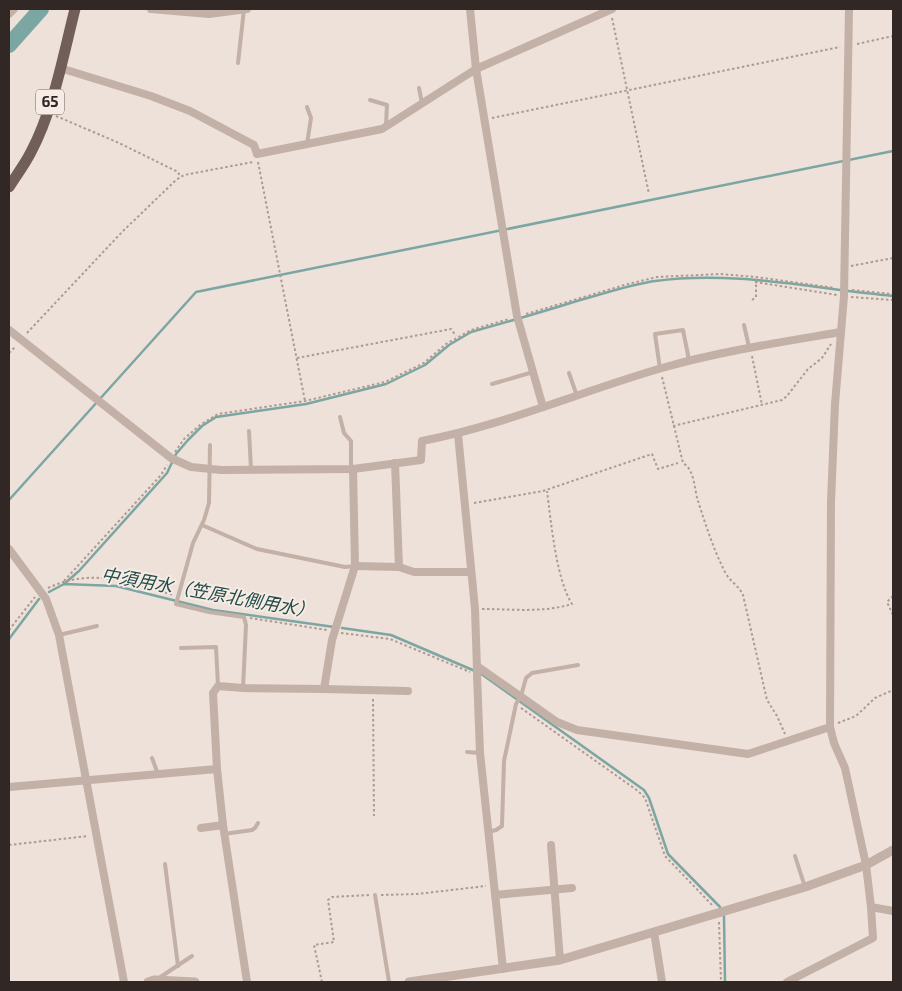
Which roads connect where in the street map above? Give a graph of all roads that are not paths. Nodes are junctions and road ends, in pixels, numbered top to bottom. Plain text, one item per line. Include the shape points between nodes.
1 (14, 9) edge
2 (75, 9) edge
3 (151, 9) edge
4 (245, 9) edge
5 (470, 9) edge
6 (611, 9) edge
7 (849, 9) edge
8 (9, 14) edge
9 (238, 64) dead end
10 (60, 68) junction
11 (476, 69) junction
12 (419, 88) dead end
13 (370, 100) dead end
14 (422, 104) junction
15 (307, 107) dead end
16 (386, 126) junction
17 (307, 144) junction
18 (9, 187) edge
19 (744, 325) dead end
20 (9, 330) edge
21 (841, 332) junction
22 (750, 348) junction
23 (689, 361) junction
24 (660, 369) junction
25 (534, 372) junction
26 (569, 373) dead end
27 (492, 384) dead end
28 (577, 396) junction
29 (544, 407) junction
30 (340, 417) dead end
31 (248, 431) dead end
32 (458, 434) junction
33 (210, 445) dead end
34 (395, 463) junction
35 (352, 469) junction
36 (211, 470) junction
37 (251, 470) junction
38 (202, 525) junction
39 (9, 548) edge
40 (355, 566) junction
41 (399, 566) junction
42 (470, 572) junction
43 (97, 626) dead end
44 (60, 635) junction
45 (181, 648) dead end
46 (578, 665) dead end
47 (475, 671) junction
48 (218, 686) junction
49 (243, 688) junction
50 (324, 689) junction
51 (408, 691) dead end
52 (520, 696) junction
53 (830, 727) junction
54 (467, 752) dead end
55 (480, 753) junction
56 (152, 758) dead end
57 (217, 769) junction
58 (158, 774) junction
59 (85, 779) junction
60 (9, 787) edge
61 (258, 823) dead end
62 (222, 825) junction
63 (201, 828) dead end
64 (488, 832) junction
65 (224, 834) junction
66 (551, 845) dead end
67 (893, 850) edge
68 (795, 856) dead end
69 (165, 864) dead end
70 (866, 865) junction
71 (805, 887) junction
72 (572, 888) dead end
73 (554, 890) junction
74 (375, 895) dead end
75 (494, 895) junction
76 (872, 907) junction
77 (893, 910) edge
78 (654, 932) junction
79 (192, 956) dead end
80 (560, 960) junction
81 (178, 966) junction
82 (503, 969) junction
83 (151, 981) edge
84 (124, 982) edge
85 (195, 982) edge
86 (247, 982) edge
87 (389, 982) edge
88 (409, 982) edge
89 (662, 982) edge
90 (787, 982) edge

1 - 8 street
2 - 10 main road, 65
3 - 4 street via 209,14
4 - 9 lane
5 - 11 street
6 - 11 street
7 - 21 street
10 - 17 street via 190,111 254,145 256,154
10 - 18 main road, 65 via 31,151
11 - 14 street
11 - 25 street via 517,316
12 - 14 lane
13 - 16 lane via 387,105
14 - 16 street
15 - 17 lane via 311,118
16 - 17 street
19 - 22 lane
20 - 36 street via 171,458 190,467
21 - 22 street
21 - 53 street via 831,502
22 - 23 street
23 - 24 street
23 - 24 lane via 684,330 654,334
24 - 28 street
25 - 27 lane
25 - 29 street
26 - 28 lane
28 - 29 street
29 - 32 street
30 - 35 lane via 350,441
31 - 37 lane
32 - 34 street via 422,441 421,460
32 - 42 street
33 - 36 lane
34 - 35 street
34 - 41 street
35 - 37 street
35 - 40 street
36 - 37 street
36 - 38 lane via 210,503
38 - 40 lane via 257,549 345,567
38 - 49 lane via 193,543 176,604 244,618
39 - 44 street via 46,599
40 - 41 street
40 - 50 street via 332,640
41 - 42 street via 414,572
42 - 47 street via 475,609
43 - 44 lane
44 - 59 street
45 - 48 lane via 216,647
46 - 52 lane via 529,674
47 - 52 street
47 - 55 street
48 - 49 street
48 - 57 street via 214,692
49 - 50 street
50 - 51 street
52 - 53 street via 557,722 577,730 748,754
52 - 64 lane via 504,761 502,826
53 - 70 street via 846,768
54 - 55 lane
55 - 64 street
56 - 58 lane
57 - 58 street
57 - 62 street
58 - 59 street
59 - 60 street
59 - 84 street
61 - 65 lane via 252,830
62 - 63 street
62 - 65 street
64 - 75 street
65 - 86 street
66 - 73 street
67 - 70 street
68 - 71 lane
69 - 81 lane
70 - 71 street
70 - 76 street
71 - 78 street
72 - 73 street
73 - 75 street
73 - 80 street
74 - 87 lane
75 - 82 street
76 - 77 street
76 - 90 street via 873,938
78 - 80 street
78 - 89 street
79 - 81 lane
80 - 82 street
81 - 83 lane
82 - 88 street
83 - 85 street

